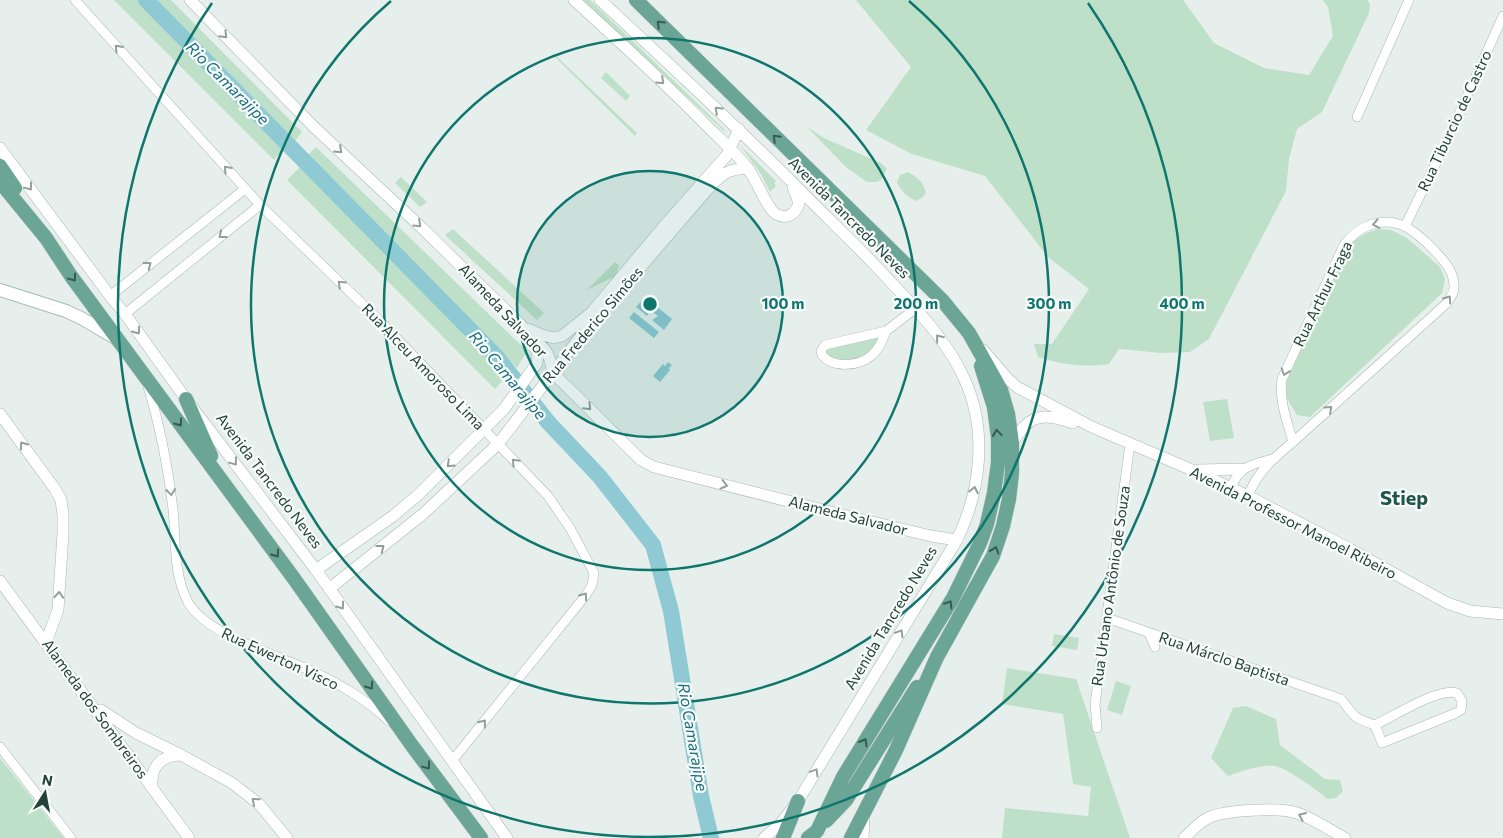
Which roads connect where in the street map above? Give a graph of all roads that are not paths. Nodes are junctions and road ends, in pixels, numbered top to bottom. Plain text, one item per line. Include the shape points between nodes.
1 (75, 0) edge
2 (190, 0) edge
3 (574, 0) edge
4 (600, 0) edge
5 (636, 0) edge
6 (1408, 0) edge
7 (1503, 16) edge
8 (1357, 117) dead end
9 (739, 129) junction
10 (0, 148) edge
11 (731, 148) junction
12 (0, 166) edge
13 (748, 168) junction
14 (790, 181) junction
15 (0, 182) edge
16 (245, 189) junction
17 (260, 205) junction
18 (664, 226) junction
19 (1405, 226) junction
20 (46, 238) junction
21 (652, 254) junction
22 (0, 290) edge
23 (110, 296) junction
24 (915, 309) junction
25 (591, 313) junction
26 (125, 314) junction
27 (520, 324) junction
28 (886, 331) junction
29 (969, 334) junction
30 (533, 338) junction
31 (120, 341) junction
32 (577, 341) junction
33 (553, 373) junction
34 (144, 376) junction
35 (186, 400) junction
36 (0, 414) edge
37 (1092, 427) junction
38 (484, 430) junction
39 (1293, 442) junction
40 (1012, 443) junction
41 (498, 444) junction
42 (1130, 444) junction
43 (1272, 459) junction
44 (1242, 469) junction
45 (1192, 470) junction
46 (220, 479) junction
47 (1231, 488) junction
48 (1248, 496) junction
49 (957, 540) junction
50 (316, 570) junction
51 (0, 581) edge
52 (329, 589) junction
53 (1500, 613) edge
54 (1107, 618) junction
55 (1149, 633) junction
56 (46, 642) junction
57 (1155, 647) dead end
58 (937, 657) junction
59 (91, 703) junction
60 (1375, 725) junction
61 (1097, 728) dead end
62 (0, 747) edge
63 (413, 747) junction
64 (181, 755) junction
65 (4, 760) edge
66 (452, 761) junction
67 (152, 785) junction
68 (798, 801) junction
69 (865, 812) junction
70 (812, 835) edge
71 (71, 838) edge
72 (190, 838) edge
73 (287, 838) edge
74 (481, 838) edge
75 (507, 838) edge
76 (764, 838) edge
77 (783, 838) edge
78 (851, 838) edge
79 (863, 838) edge
80 (1184, 838) edge
81 (1346, 838) edge

16 -> 1 street, Rua Alceu Amoroso Lima
2 -> 27 street, Alameda Salvador via 314,127
3 -> 11 street
9 -> 4 street, Avenida Tancredo Neves
29 -> 5 main road, Avenida Tancredo Neves via 942,300
6 - 8 street
7 - 19 street, Rua Tiburcio de Castro
9 - 11 street, Rua Frederico Simões
9 - 14 street, Avenida Tancredo Neves
10 -> 23 street, Avenida Tancredo Neves
11 - 13 street
11 - 18 street, Rua Frederico Simões
12 - 20 main road
13 - 14 street via 772,212 778,215 786,216 797,210 799,204
13 - 21 street, Rua Frederico Simões via 735,168 718,178
14 - 24 street, Avenida Tancredo Neves
15 - 20 main road
16 - 17 street, Rua Alceu Amoroso Lima
23 -> 16 street
17 -> 26 street
38 -> 17 street, Rua Alceu Amoroso Lima via 380,321
18 - 21 street
18 - 25 street, Rua Frederico Simões
19 -> 39 street, Rua Arthur Fraga via 1374,223 1361,228 1344,245 1282,378 1282,402
39 -> 19 street via 1452,295 1454,287 1449,267
20 -> 31 main road
21 - 32 street, Rua Frederico Simões
22 - 31 main road via 66,311
23 - 26 street, Avenida Tancredo Neves
24 - 28 street
49 -> 24 street, Avenida Tancredo Neves via 964,526 978,471 978,422 956,363
25 - 27 street, Rua Frederico Simões via 562,336 554,338 542,336
25 - 32 street
26 -> 35 street, Avenida Tancredo Neves
27 - 30 street, Alameda Salvador
28 - 28 street via 825,345 822,355 830,362 840,364 864,361 872,355
29 - 37 street, Avenida Professor Manoel Ribeiro via 1017,387
29 - 40 main road, Avenida Tancredo Neves via 1001,390
70 -> 29 main road, Avenida Tancredo Neves via 861,745 953,598 987,524 998,462 998,437 994,408
30 - 33 street, Alameda Salvador via 546,351
30 - 38 street, Rua Frederico Simões via 537,363 504,409
31 - 34 main road
32 - 33 street, Rua Frederico Simões
33 - 41 street, Rua Frederico Simões
33 -> 49 street, Alameda Salvador via 641,460 654,467
34 -> 46 main road
34 -> 63 street, Rua Ewerton Visco via 166,455 177,565 189,604 206,623 224,634 318,674 359,698 384,716
35 - 46 main road
35 -> 50 street, Avenida Tancredo Neves
56 -> 36 street via 58,610 63,533 61,500
37 - 40 street, Avenida Professor Manoel Ribeiro via 1039,417 1030,420
37 - 42 street, Avenida Professor Manoel Ribeiro
38 - 41 street, Rua Alceu Amoroso Lima
38 -> 50 street, Rua Frederico Simões via 393,516
39 - 43 street
58 -> 40 main road, Avenida Tancredo Neves via 983,576 1003,526 1012,473
52 -> 41 street, Rua Frederico Simões via 423,514
66 -> 41 street, Rua Alceu Amoroso Lima via 586,595 594,579 590,565 558,508
42 - 45 street, Avenida Professor Manoel Ribeiro
42 - 54 street, Rua Urbano Antônio de Souza
43 - 44 street
43 - 48 street via 1256,479
44 - 45 street
44 - 47 street
45 - 47 street, Avenida Professor Manoel Ribeiro
46 -> 63 main road
47 - 48 street, Avenida Professor Manoel Ribeiro
48 - 53 street, Avenida Professor Manoel Ribeiro via 1446,603 1470,611
68 -> 49 street, Avenida Tancredo Neves
50 - 52 street, Avenida Tancredo Neves
51 - 56 street, Alameda dos Sombreiros
52 -> 66 street, Avenida Tancredo Neves
54 - 55 street, Rua Márclo Baptista
54 - 61 street, Rua Urbano Antônio de Souza via 1094,704
55 - 57 street
55 - 60 street, Rua Márclo Baptista via 1341,699 1361,722
56 - 59 street, Alameda dos Sombreiros
58 - 69 main road, Avenida Tancredo Neves
58 - 70 main road via 846,800
59 - 64 street via 136,733
59 - 67 street, Alameda dos Sombreiros
60 - 60 street via 1439,693 1457,693 1462,701 1461,710 1456,713 1382,743
62 - 65 street
63 -> 74 main road
64 - 67 street via 165,757 158,762 151,777
73 -> 64 street via 259,804 232,783
65 - 71 street
66 - 75 street, Avenida Tancredo Neves
67 - 72 street, Alameda dos Sombreiros
68 - 76 street, Avenida Tancredo Neves
68 - 77 main road
69 - 78 main road, Avenida Tancredo Neves
69 - 79 street
81 -> 80 street via 1297,813 1277,810 1215,815

